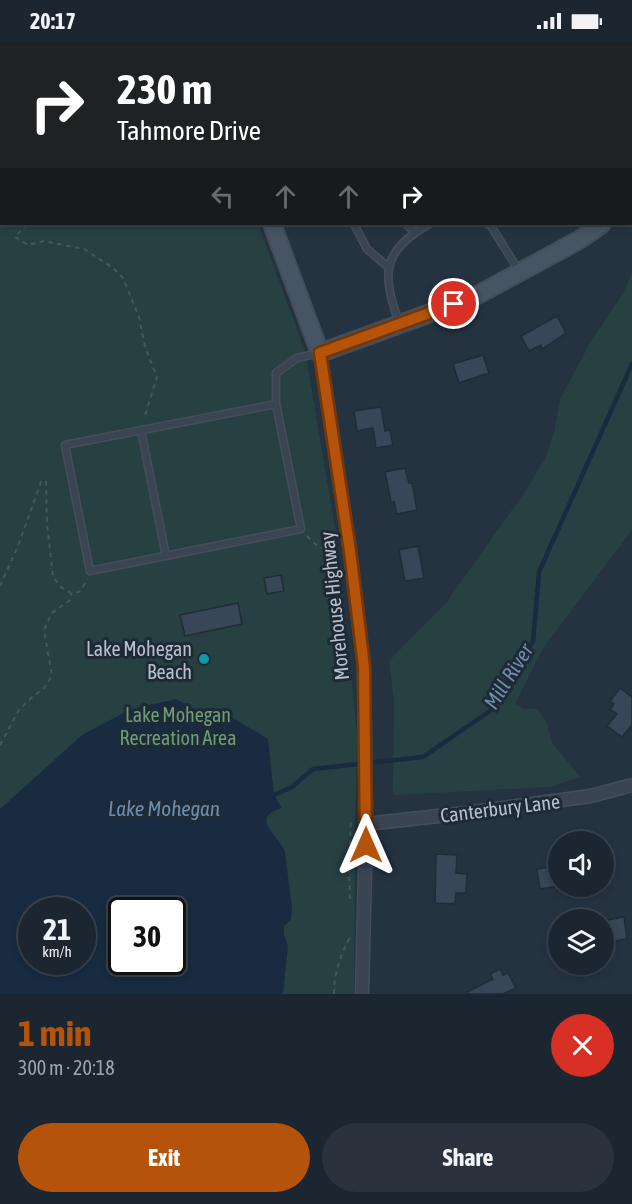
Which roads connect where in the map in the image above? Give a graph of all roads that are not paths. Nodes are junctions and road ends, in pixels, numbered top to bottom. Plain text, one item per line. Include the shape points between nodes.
1 (272, 225) edge
2 (355, 225) edge
3 (407, 225) edge
4 (427, 225) edge
5 (488, 225) edge
6 (601, 225) edge
7 (414, 232) junction
8 (388, 267) junction
9 (520, 272) junction
10 (400, 324) junction
11 (320, 353) junction
12 (276, 404) junction
13 (141, 430) junction
14 (166, 556) junction
15 (632, 785) edge
16 (366, 824) junction
17 (362, 994) edge

1 - 11 street, Morehouse Highway
2 - 8 lane via 367,249
3 - 7 lane
4 - 7 lane
5 - 9 lane
6 - 9 street
7 - 8 lane
8 - 10 lane via 390,297
9 - 10 street via 472,297
10 - 11 street
11 - 12 lane via 297,358 276,373
11 - 16 street, Morehouse Highway via 364,667
12 - 13 lane
12 - 14 lane via 301,529
13 - 14 lane
13 - 14 lane via 65,445 90,571
15 - 16 street, Canterbury Lane via 591,796
16 - 17 street, Morehouse Highway

